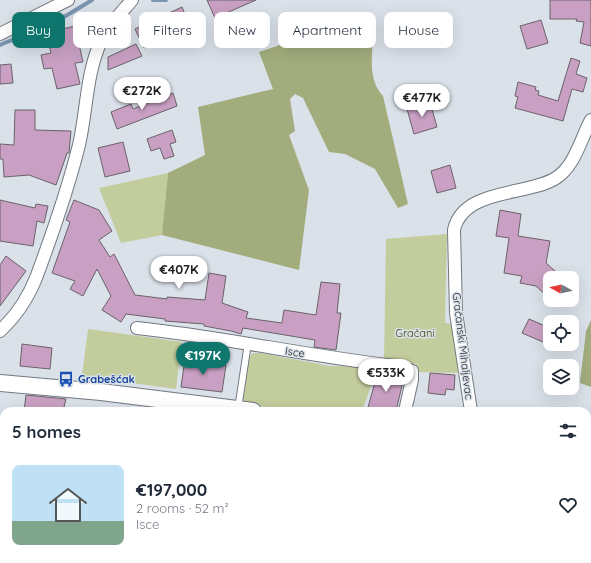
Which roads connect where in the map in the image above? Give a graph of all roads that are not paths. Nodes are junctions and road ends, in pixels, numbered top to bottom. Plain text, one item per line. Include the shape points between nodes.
1 (68, 0) edge
2 (132, 0) edge
3 (0, 34) edge
4 (591, 120) edge
5 (137, 328) dead end
6 (0, 331) edge
7 (248, 343) junction
8 (0, 383) edge
9 (222, 407) edge
10 (246, 407) edge
11 (406, 407) edge
12 (470, 407) edge

1 - 3 street
2 - 6 street via 109,27 96,54 88,84 75,162 36,278 19,309
4 - 12 street, Gračanski Mihaljevac via 573,157 557,177 540,185 488,198 466,210 458,218 454,230 456,313
5 - 7 street, Isce
7 - 10 lane
7 - 11 street, Isce via 412,370
8 - 9 street

